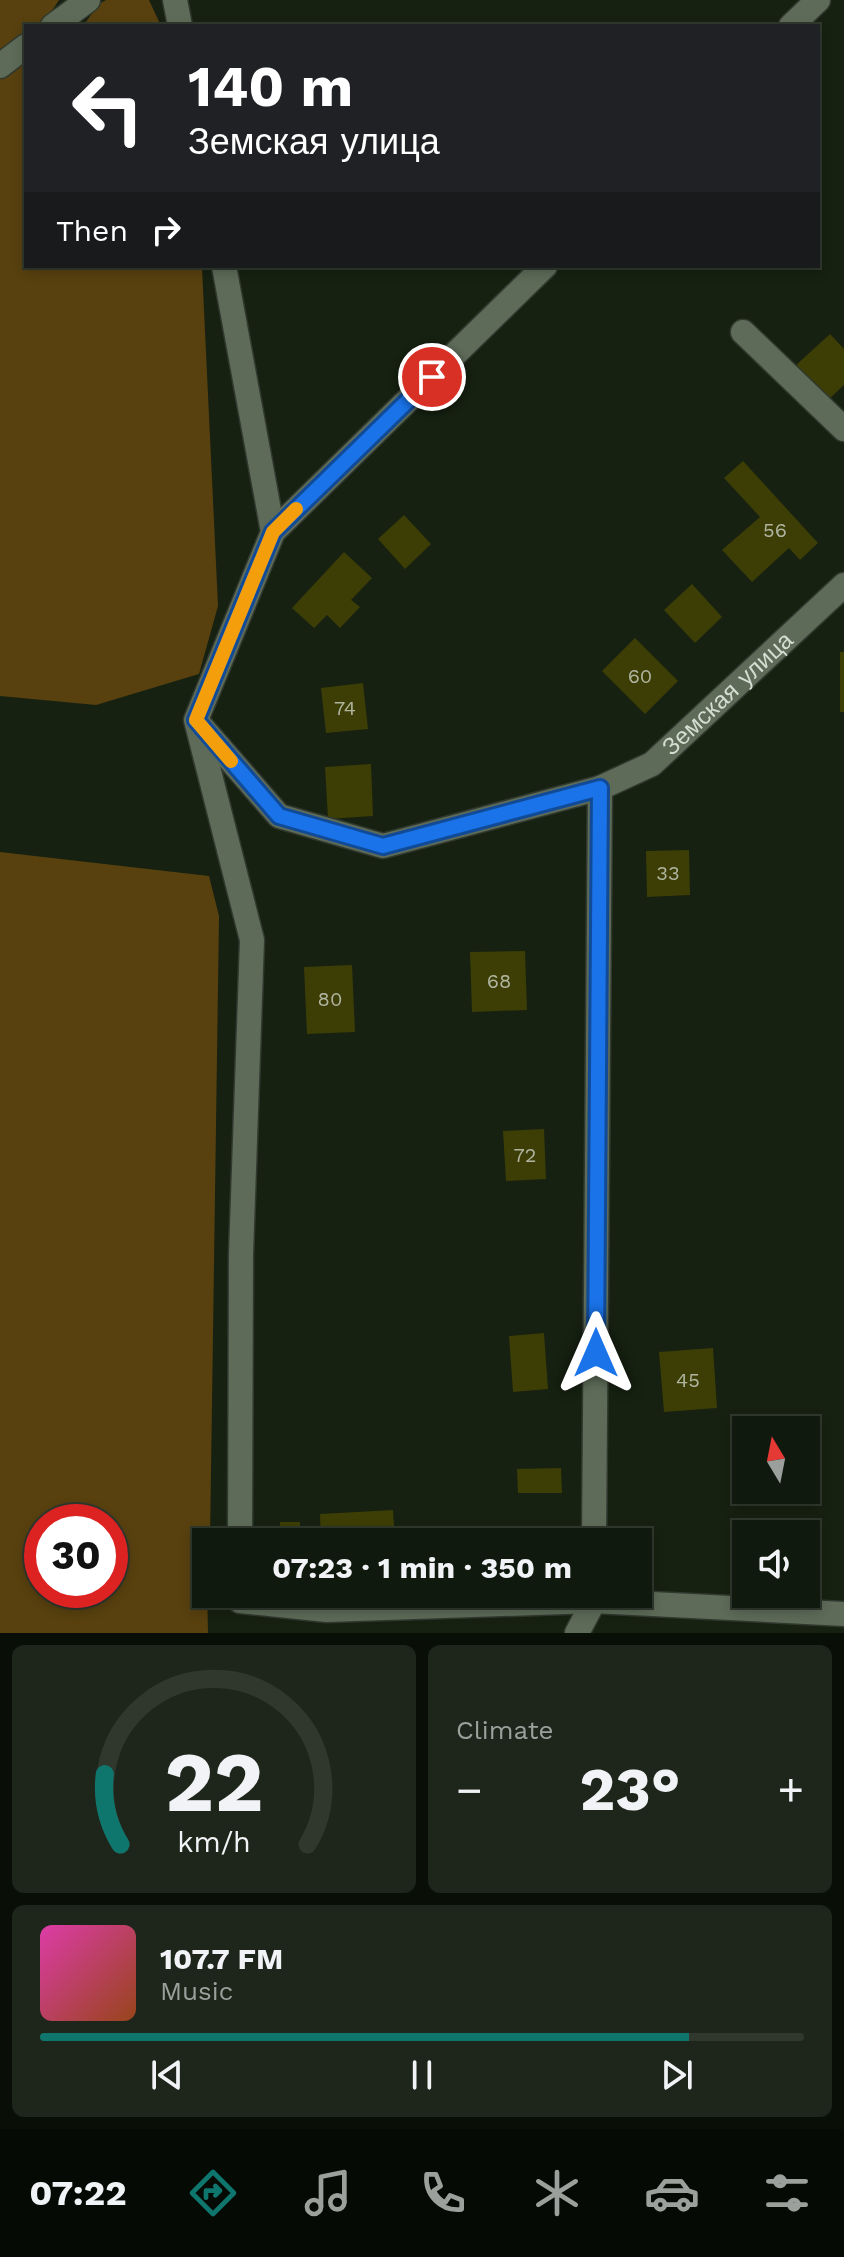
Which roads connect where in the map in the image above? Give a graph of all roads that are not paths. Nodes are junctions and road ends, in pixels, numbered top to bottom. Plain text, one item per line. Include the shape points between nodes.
1 (88, 0) edge
2 (175, 0) edge
3 (818, 0) edge
4 (56, 24) edge
5 (180, 24) edge
6 (793, 24) edge
7 (24, 48) edge
8 (0, 66) edge
9 (224, 268) edge
10 (543, 268) edge
11 (743, 332) dead end
12 (844, 429) edge
13 (273, 532) junction
14 (844, 585) edge
15 (196, 720) junction
16 (600, 788) junction
17 (240, 1528) edge
18 (594, 1528) edge
19 (652, 1602) edge
20 (589, 1608) edge
21 (844, 1614) edge
22 (577, 1633) edge

1 - 4 street
2 - 5 street
3 - 6 street
7 - 8 street
9 - 13 street
10 - 13 street
11 - 12 street
13 - 15 street
14 - 16 street, Земская улица via 652,764
15 - 16 street, Земская улица via 279,816 383,846
15 - 17 street via 252,940 241,1254
16 - 18 street
19 - 21 street
20 - 22 street

